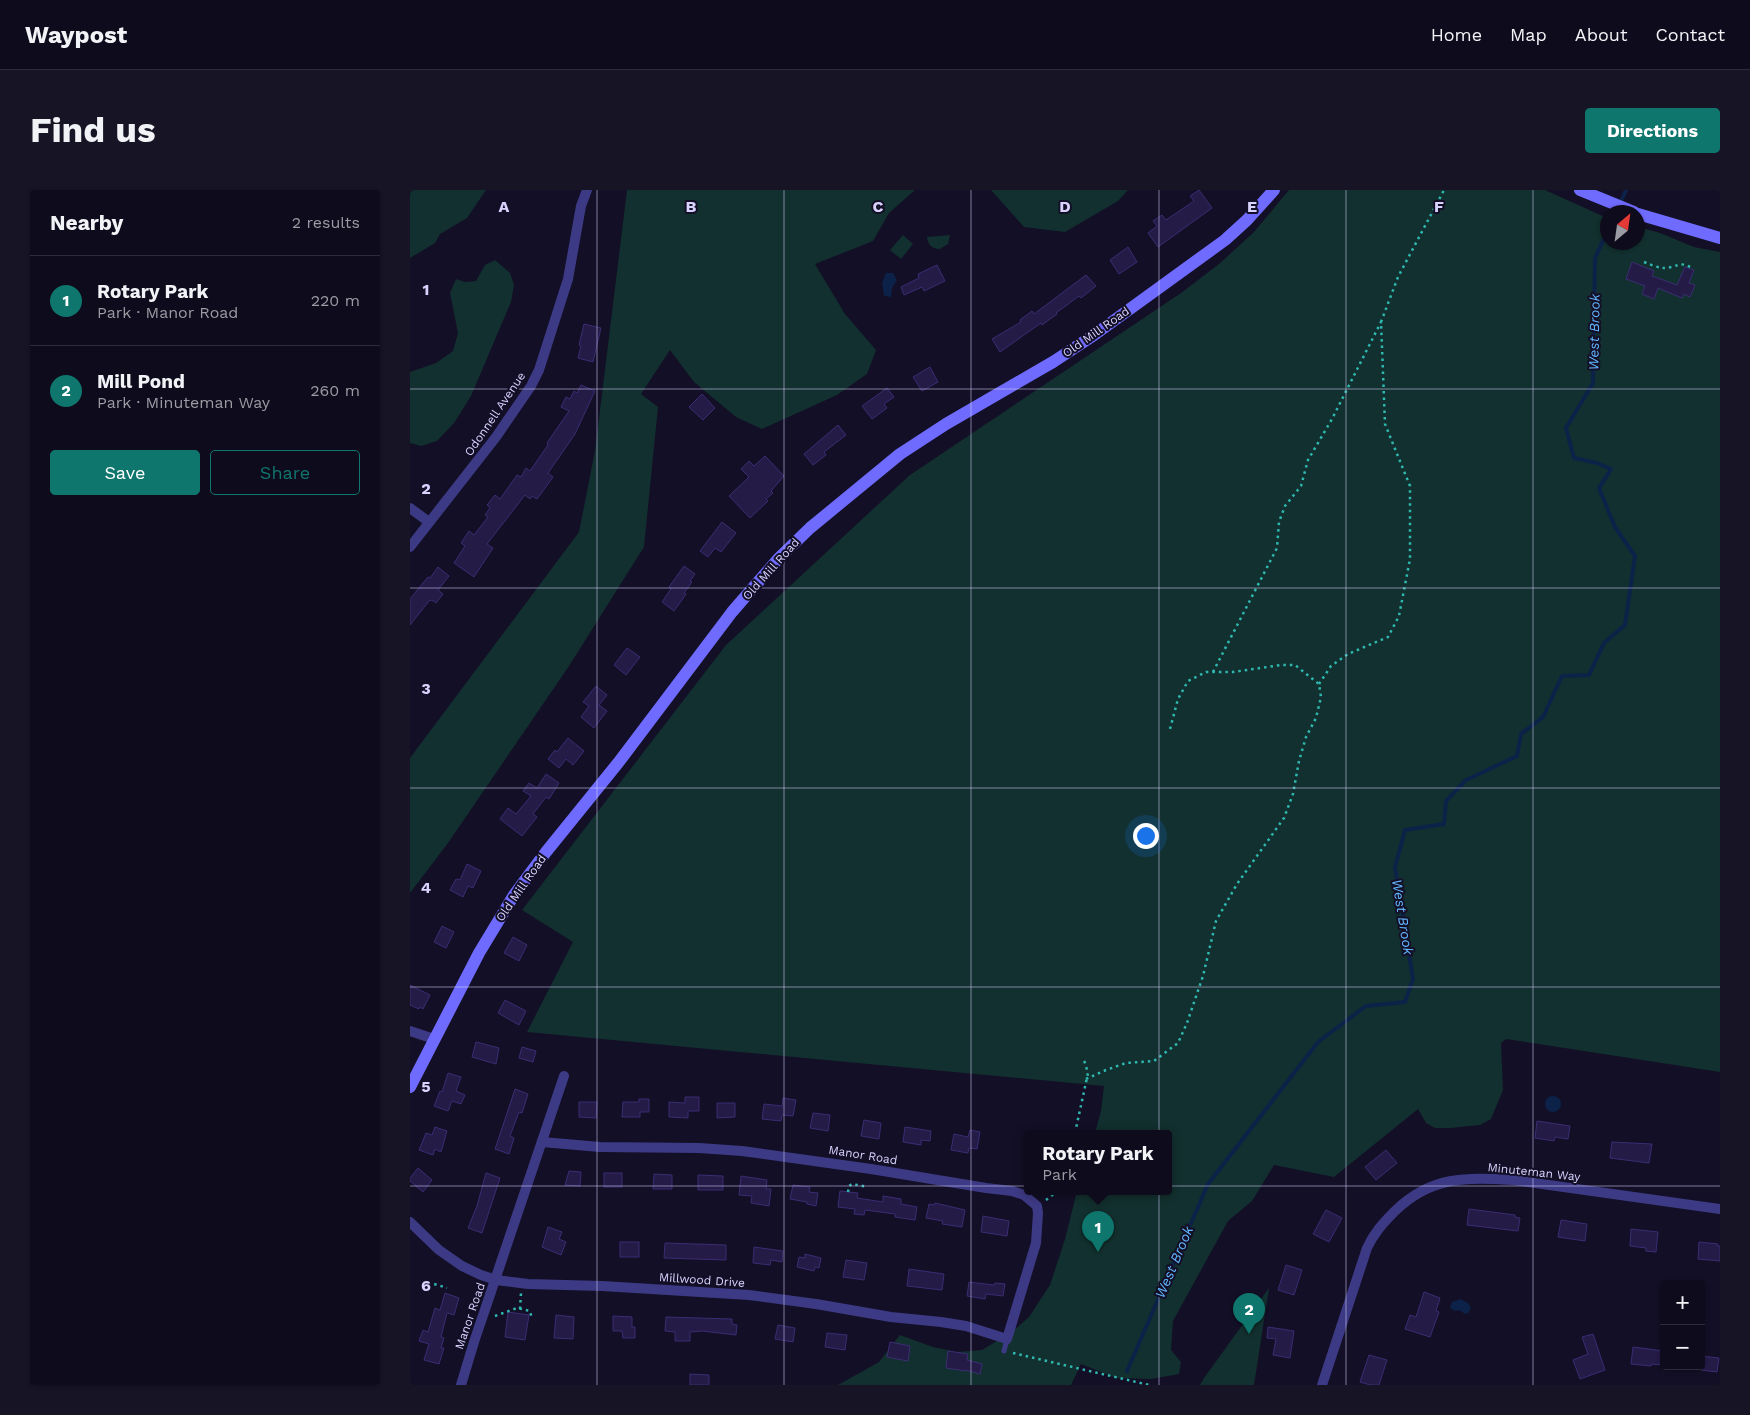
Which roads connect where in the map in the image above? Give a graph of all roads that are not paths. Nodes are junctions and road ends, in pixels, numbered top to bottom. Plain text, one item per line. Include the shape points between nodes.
1 (587, 190) edge
2 (1274, 190) edge
3 (1580, 190) edge
4 (1615, 205) edge
5 (1645, 216) edge
6 (1720, 238) edge
7 (410, 508) edge
8 (429, 522) junction
9 (410, 546) edge
10 (410, 1031) edge
11 (434, 1039) junction
12 (564, 1076) dead end
13 (410, 1087) edge
14 (542, 1142) junction
15 (1720, 1209) edge
16 (410, 1222) edge
17 (496, 1280) junction
18 (1007, 1339) junction
19 (1004, 1351) road end
20 (461, 1385) edge
21 (1322, 1385) edge

1 - 8 street, Odonnell Avenue via 581,206 568,279 539,370 496,437
2 - 11 main road, Old Mill Road via 1225,240 1075,348 915,443 793,542 732,612 530,874 497,922
3 - 4 main road
5 - 6 main road
7 - 8 street
8 - 9 street, Odonnell Avenue
10 - 11 street
11 - 13 main road, Old Mill Road
12 - 14 street, Manor Road
14 - 17 street, Manor Road
14 - 18 street, Manor Road via 742,1151 1024,1195 1037,1206 1038,1228
15 - 21 street, Minuteman Way via 1506,1179 1459,1180 1434,1185 1400,1206 1373,1235
16 - 17 street, Millwood Drive via 439,1250 462,1266
17 - 18 street, Millwood Drive via 749,1295 966,1326
17 - 20 street, Manor Road
18 - 19 lane

